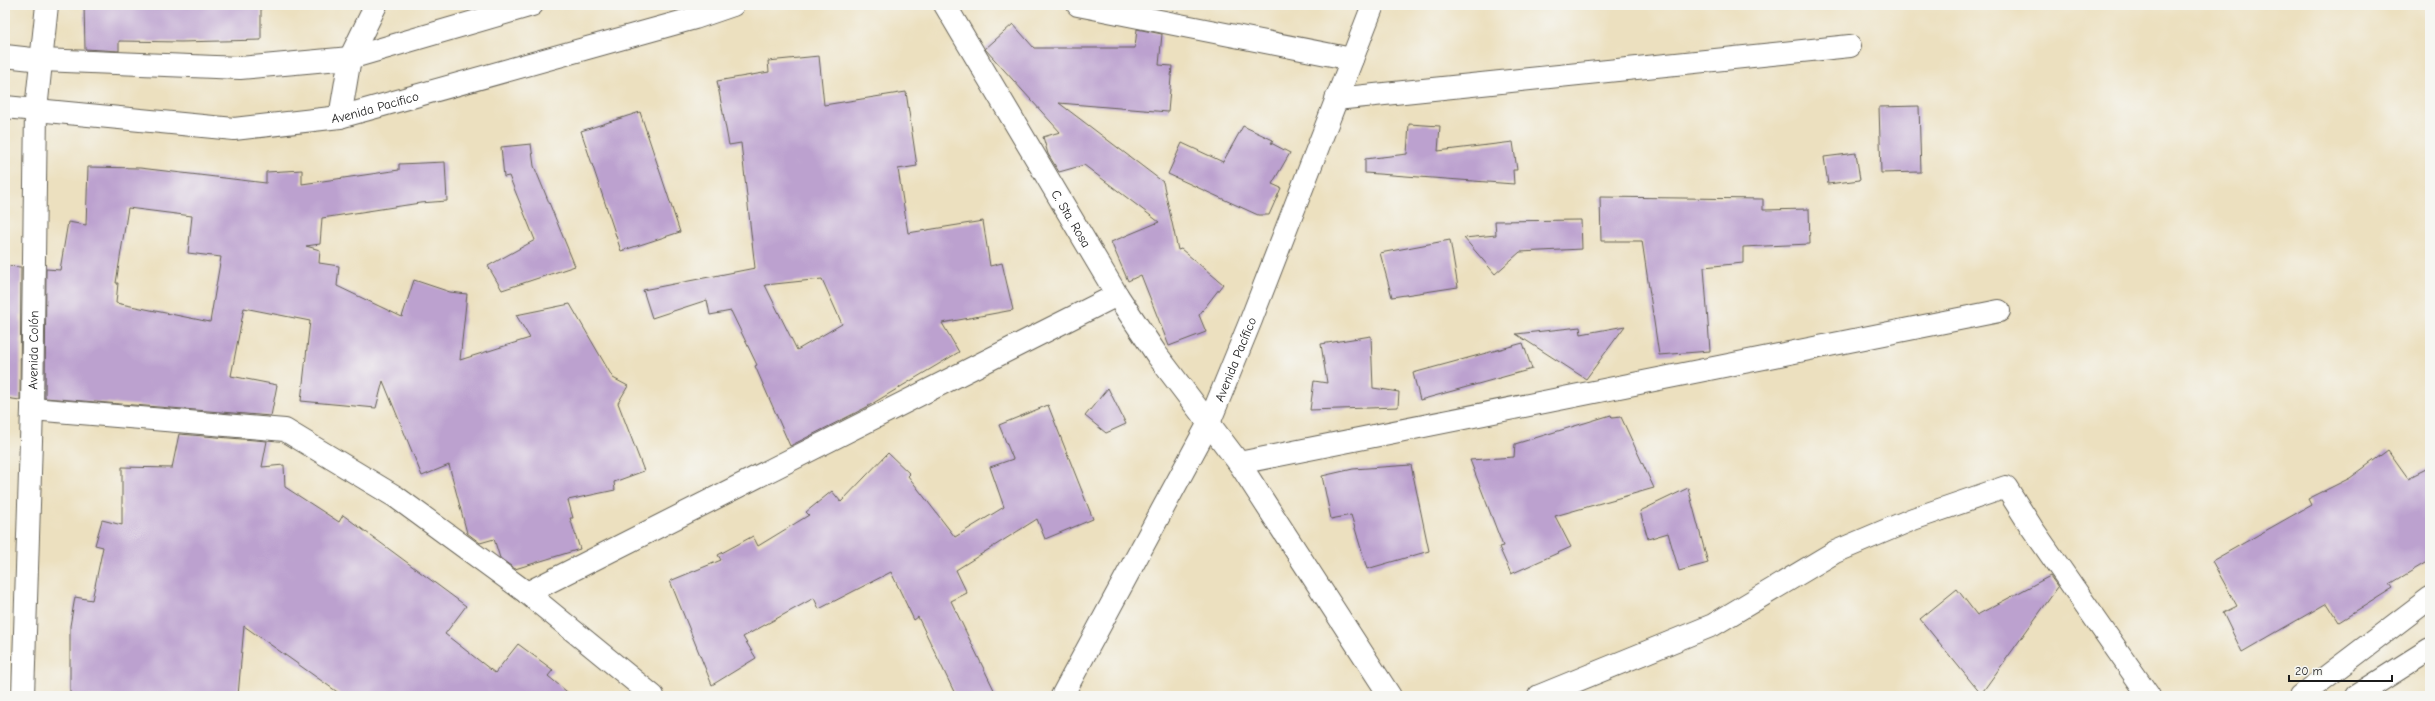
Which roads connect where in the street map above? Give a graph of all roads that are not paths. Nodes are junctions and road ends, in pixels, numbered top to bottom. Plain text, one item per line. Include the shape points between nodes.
1 (47, 5) edge
2 (376, 5) edge
3 (532, 5) edge
4 (733, 5) edge
5 (945, 5) edge
6 (1078, 5) edge
7 (1373, 5) edge
8 (692, 12) edge
9 (1850, 46) dead end
10 (5, 56) edge
11 (350, 58) junction
12 (1352, 58) junction
13 (41, 60) junction
14 (1336, 99) junction
15 (5, 107) edge
16 (36, 110) junction
17 (340, 117) junction
18 (1117, 295) junction
19 (1999, 311) dead end
20 (32, 409) junction
21 (1209, 423) junction
22 (1239, 463) junction
23 (527, 593) junction
24 (2430, 598) edge
25 (2430, 648) edge
26 (23, 696) edge
27 (653, 696) edge
28 (1062, 696) edge
29 (1390, 696) edge
30 (1539, 696) edge
31 (2149, 696) edge
32 (2301, 696) edge
33 (2356, 696) edge

1 - 13 street, Avenida Colón
2 - 11 street
3 - 11 street
4 - 8 street, Avenida Pacifico
5 - 18 street, C. Sta. Rosa
6 - 12 street
7 - 12 street, Avenida Pacífico
8 - 17 street, Avenida Pacifico
9 - 14 street
10 - 13 street
11 - 13 street via 240,68
11 - 17 street
12 - 14 street, Avenida Pacífico
13 - 16 street, Avenida Colón
14 - 21 street, Avenida Pacífico
15 - 16 street, Avenida Pacifico
16 - 17 street, Avenida Pacifico via 234,129
16 - 20 street, Avenida Colón
18 - 21 street, C. Sta. Rosa via 1157,355
18 - 23 street
19 - 22 street
20 - 23 street via 285,430 396,497
20 - 26 street, Avenida Colón
21 - 22 street, C. Sta. Rosa
21 - 28 street, Avenida Pacífico
22 - 29 street, C. Sta. Rosa
23 - 27 street
24 - 32 street
25 - 33 street
30 - 31 street via 1712,625 1835,552 1913,519 2006,487

